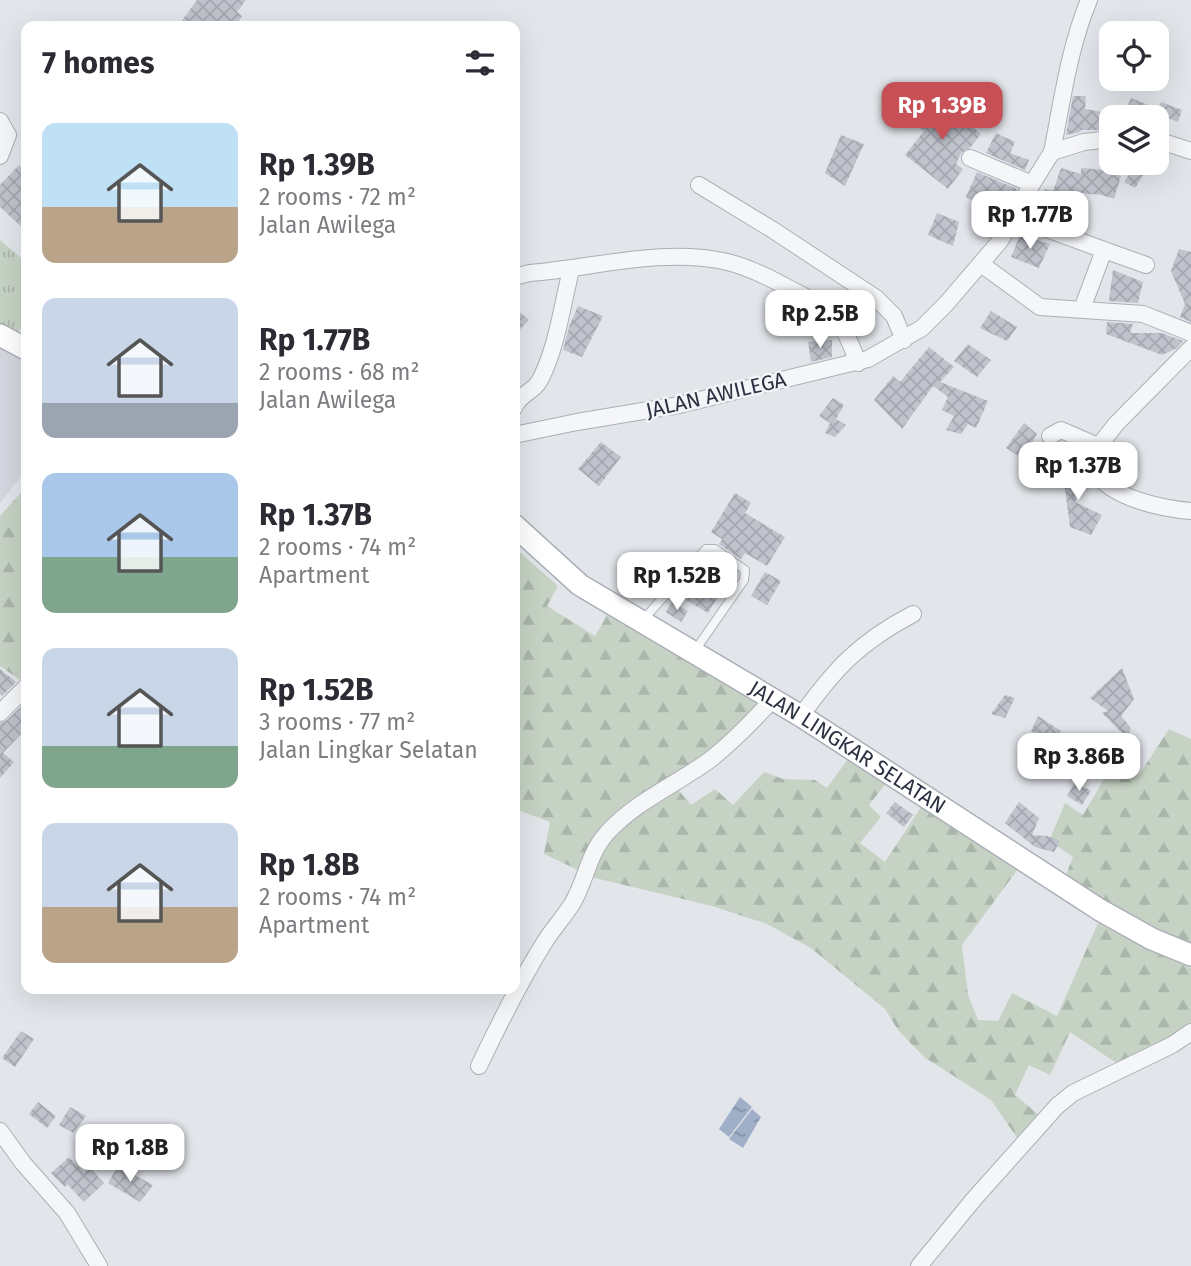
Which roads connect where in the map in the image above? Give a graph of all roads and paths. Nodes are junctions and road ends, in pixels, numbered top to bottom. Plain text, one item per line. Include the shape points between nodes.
1 (1089, 0) edge
2 (0, 121) edge
3 (1099, 140) edge
4 (1169, 144) edge
5 (1191, 151) edge
6 (1052, 152) junction
7 (0, 156) edge
8 (970, 158) dead end
9 (1032, 184) junction
10 (699, 185) dead end
11 (1014, 217) junction
12 (1104, 250) junction
13 (981, 264) junction
14 (1146, 265) dead end
15 (571, 270) junction
16 (520, 276) edge
17 (1082, 309) junction
18 (1191, 333) edge
19 (0, 335) edge
20 (904, 340) junction
21 (21, 346) edge
22 (1191, 348) edge
23 (858, 363) junction
24 (520, 399) edge
25 (520, 432) edge
26 (1050, 436) dead end
27 (1098, 446) junction
28 (1191, 511) edge
29 (520, 530) edge
30 (913, 614) dead end
31 (641, 622) junction
32 (694, 653) junction
33 (21, 692) edge
34 (772, 700) junction
35 (0, 713) edge
36 (801, 716) junction
37 (1191, 955) edge
38 (520, 983) edge
39 (514, 994) edge
40 (1191, 1032) edge
41 (479, 1066) dead end
42 (0, 1131) edge
43 (99, 1266) edge
44 (919, 1266) edge

1 - 6 street via 1070,60
2 - 7 street via 8,135
3 - 6 street
4 - 5 street
6 - 9 street, JALAN AWILEGA
8 - 9 street
9 - 11 street, JALAN AWILEGA
10 - 20 street via 876,298 894,316
11 - 12 street
11 - 13 street, JALAN AWILEGA
12 - 14 street
12 - 17 street
13 - 17 street via 1040,307
13 - 20 street, JALAN AWILEGA via 922,328
15 - 16 street
15 - 23 street via 686,257 744,267 834,316
15 - 24 street via 540,380
17 - 18 street via 1143,314
19 - 21 street
20 - 23 street, JALAN AWILEGA
22 - 27 street
23 - 25 street, JALAN AWILEGA via 679,405
26 - 27 street via 1061,430
27 - 28 street via 1093,455 1095,471 1108,485 1127,496
29 - 31 street, JALAN LINGKAR SELATAN via 580,585
30 - 36 street via 851,655
31 - 32 street, JALAN LINGKAR SELATAN
31 - 32 lane via 706,549 715,549 745,569 746,575
32 - 34 street, JALAN LINGKAR SELATAN
33 - 35 street
34 - 36 street, JALAN LINGKAR SELATAN
34 - 38 street via 706,762 650,797 606,834 590,858 572,904
36 - 37 street, JALAN LINGKAR SELATAN via 1100,910
39 - 41 street
40 - 44 street via 1073,1093 1057,1106
42 - 43 street via 67,1213

